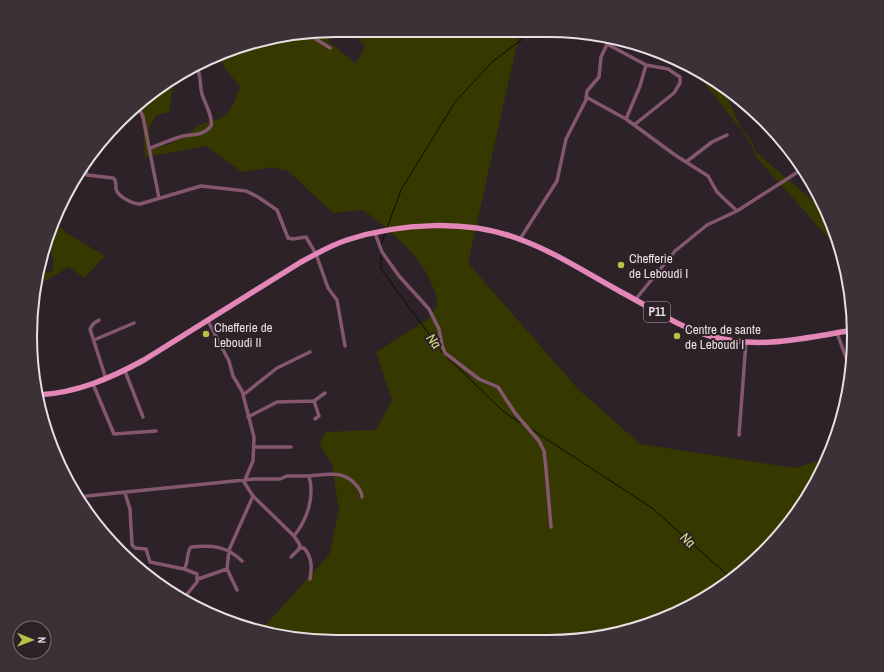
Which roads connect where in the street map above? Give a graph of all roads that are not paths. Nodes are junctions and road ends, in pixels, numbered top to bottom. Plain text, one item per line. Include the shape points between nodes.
1 (315, 38) edge
2 (607, 44) joint
3 (330, 48) dead end
4 (646, 65) junction
5 (199, 71) edge
6 (586, 97) junction
7 (140, 110) edge
8 (626, 119) junction
9 (634, 125) junction
10 (727, 134) dead end
11 (150, 148) junction
12 (686, 162) junction
13 (86, 172) edge
14 (798, 172) edge
15 (159, 198) junction
16 (737, 211) junction
17 (375, 233) junction
18 (520, 239) junction
19 (316, 254) junction
20 (635, 300) junction
21 (99, 320) dead end
22 (208, 321) junction
23 (134, 322) dead end
24 (847, 331) edge
25 (837, 333) junction
26 (94, 340) junction
27 (746, 342) junction
28 (344, 346) dead end
29 (310, 352) dead end
30 (846, 359) edge
31 (124, 370) junction
32 (106, 379) junction
33 (93, 384) junction
34 (325, 393) dead end
35 (43, 394) edge
36 (243, 394) junction
37 (314, 401) junction
38 (143, 417) dead end
39 (248, 417) junction
40 (315, 419) dead end
41 (156, 431) dead end
42 (739, 436) dead end
43 (254, 447) junction
44 (292, 447) dead end
45 (309, 476) junction
46 (244, 482) junction
47 (125, 493) junction
48 (84, 496) edge
49 (253, 496) junction
50 (362, 497) dead end
51 (551, 527) dead end
52 (294, 536) junction
53 (300, 548) junction
54 (229, 550) junction
55 (291, 556) dead end
56 (242, 561) dead end
57 (184, 569) junction
58 (227, 569) junction
59 (198, 579) junction
60 (310, 579) dead end
61 (237, 590) dead end
62 (186, 595) edge

1 - 3 street
2 - 4 street
2 - 6 street via 601,57 599,77 587,91
4 - 8 street
4 - 9 street via 664,68 679,75 680,83 674,93
5 - 11 street via 211,126 193,136 183,136
6 - 8 street
6 - 18 street via 566,139 557,181
7 - 11 street
8 - 9 street
9 - 12 street
10 - 12 street
11 - 15 street
12 - 16 street via 708,176 716,192
13 - 15 street via 87,175 113,178 119,194 134,204
14 - 16 street
15 - 19 street via 201,186 252,193 277,210 288,238 306,237
16 - 20 street via 707,225 675,251
17 - 18 main road, P11 via 462,226 498,232
17 - 19 main road, P11 via 345,240
17 - 51 street via 382,252 399,276 429,309 439,329 445,353 479,379 498,387 539,442 546,463
18 - 20 main road, P11
19 - 22 main road, P11
19 - 28 street via 328,288 337,300
20 - 27 main road, P11 via 692,330
21 - 26 street via 91,326
22 - 31 main road, P11
22 - 36 street
23 - 26 street
24 - 25 main road, P11
25 - 27 main road, P11 via 781,342
25 - 30 street
26 - 32 street
27 - 42 street
29 - 36 street via 277,368
31 - 32 main road, P11
31 - 38 street
32 - 33 main road, P11
33 - 35 main road, P11 via 65,392
33 - 41 street via 114,434
34 - 37 street
36 - 39 street
37 - 39 street via 277,402
37 - 40 street via 319,416
39 - 43 street
43 - 44 street
43 - 46 street via 253,464
45 - 46 street via 287,476 280,479
45 - 50 street via 340,473 352,479
45 - 52 street via 312,487 308,513
46 - 47 street
46 - 49 street
47 - 48 street
47 - 57 street via 130,510 134,548 146,549 150,562
49 - 52 street
49 - 54 street
52 - 53 street
53 - 55 street
53 - 60 street via 309,553 312,568
54 - 56 street
54 - 57 street via 219,546 191,547
54 - 58 street
57 - 59 street via 197,574
58 - 59 street
58 - 61 street
59 - 62 street

